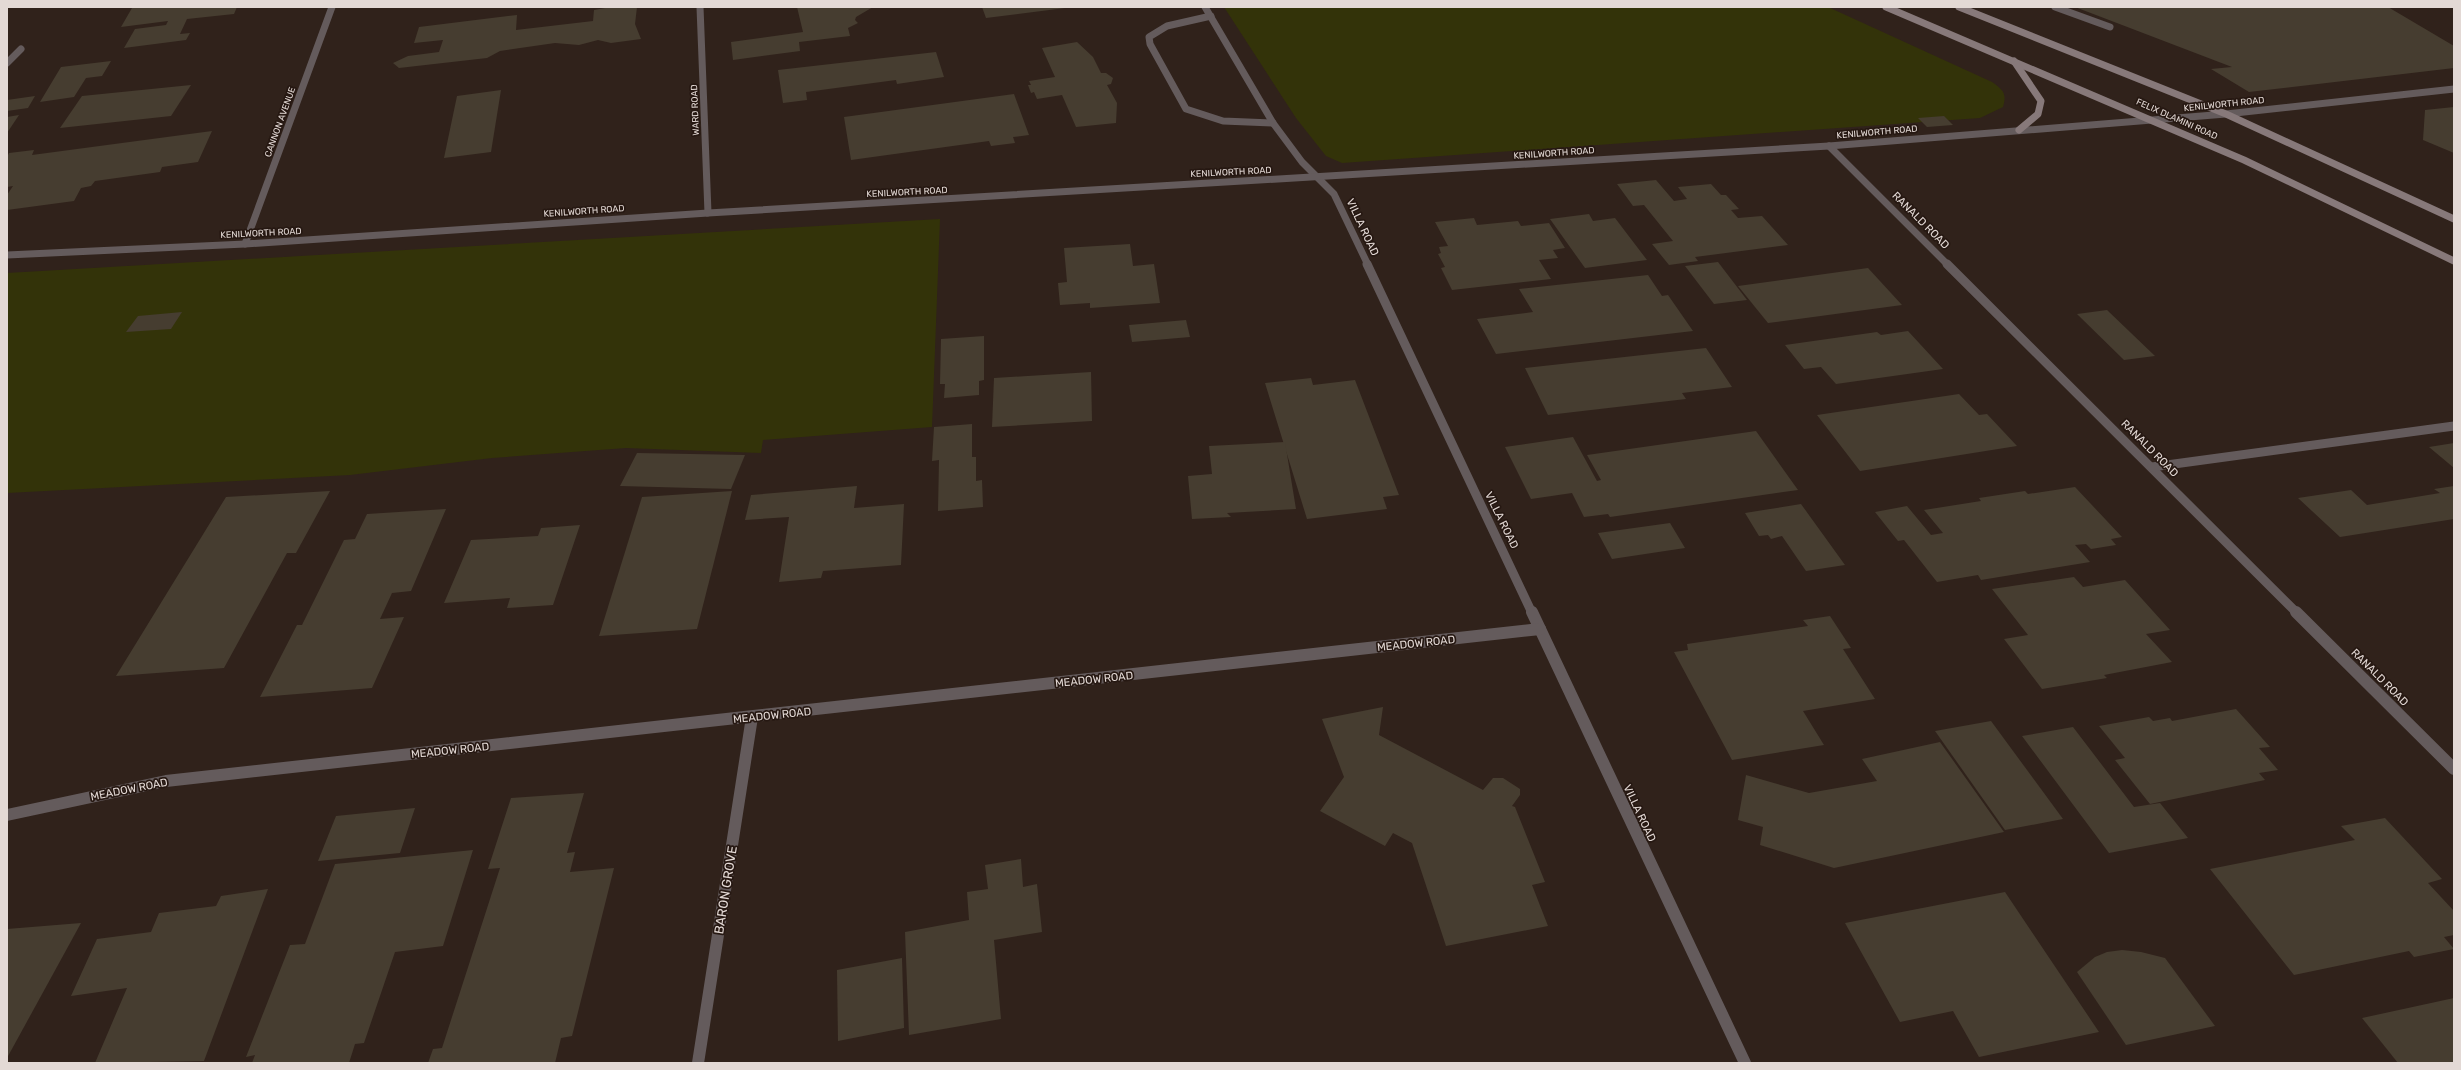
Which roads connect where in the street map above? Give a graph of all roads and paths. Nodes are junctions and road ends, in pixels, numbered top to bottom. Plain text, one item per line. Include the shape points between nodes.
1 (332, 7) edge
2 (700, 7) edge
3 (1206, 7) edge
4 (1886, 7) edge
5 (1960, 7) edge
6 (2055, 7) edge
7 (1211, 16) junction
8 (2110, 27) dead end
9 (21, 49) dead end
10 (2013, 60) junction
11 (7, 63) edge
12 (2454, 89) edge
13 (2226, 114) junction
14 (2155, 120) junction
15 (1273, 123) junction
16 (2019, 130) junction
17 (1830, 146) junction
18 (1317, 177) junction
19 (708, 213) junction
20 (2454, 219) edge
21 (245, 244) junction
22 (7, 255) edge
23 (2454, 261) edge
24 (2454, 426) edge
25 (2152, 467) junction
26 (1540, 629) junction
27 (752, 717) junction
28 (2454, 769) edge
29 (7, 815) edge
30 (698, 1063) edge
31 (1745, 1063) edge

1 - 21 street, CANNON AVENUE
2 - 19 street, WARD ROAD
3 - 7 street, VILLA ROAD
4 - 10 main road, FELIX DLAMINI ROAD
5 - 13 main road, FELIX DLAMINI ROAD
6 - 8 street
7 - 15 street, VILLA ROAD
7 - 15 street via 1167,26 1149,37 1150,44 1186,109 1223,121
9 - 11 street
10 - 14 main road, FELIX DLAMINI ROAD
10 - 16 main road via 2041,101 2038,114
12 - 13 street, KENILWORTH ROAD
13 - 14 street, KENILWORTH ROAD
13 - 20 main road, FELIX DLAMINI ROAD
14 - 16 street, KENILWORTH ROAD
14 - 23 main road, FELIX DLAMINI ROAD via 2374,219
15 - 18 street, VILLA ROAD via 1302,162
16 - 17 street, KENILWORTH ROAD
17 - 18 street, KENILWORTH ROAD
17 - 25 street, RANALD ROAD
18 - 19 street, KENILWORTH ROAD
18 - 26 street, VILLA ROAD via 1334,194
19 - 21 street, KENILWORTH ROAD
21 - 22 street, KENILWORTH ROAD
24 - 25 street
25 - 28 street, RANALD ROAD
26 - 27 street, MEADOW ROAD
26 - 31 street, VILLA ROAD
27 - 29 street, MEADOW ROAD via 166,781
27 - 30 street, BARON GROVE

